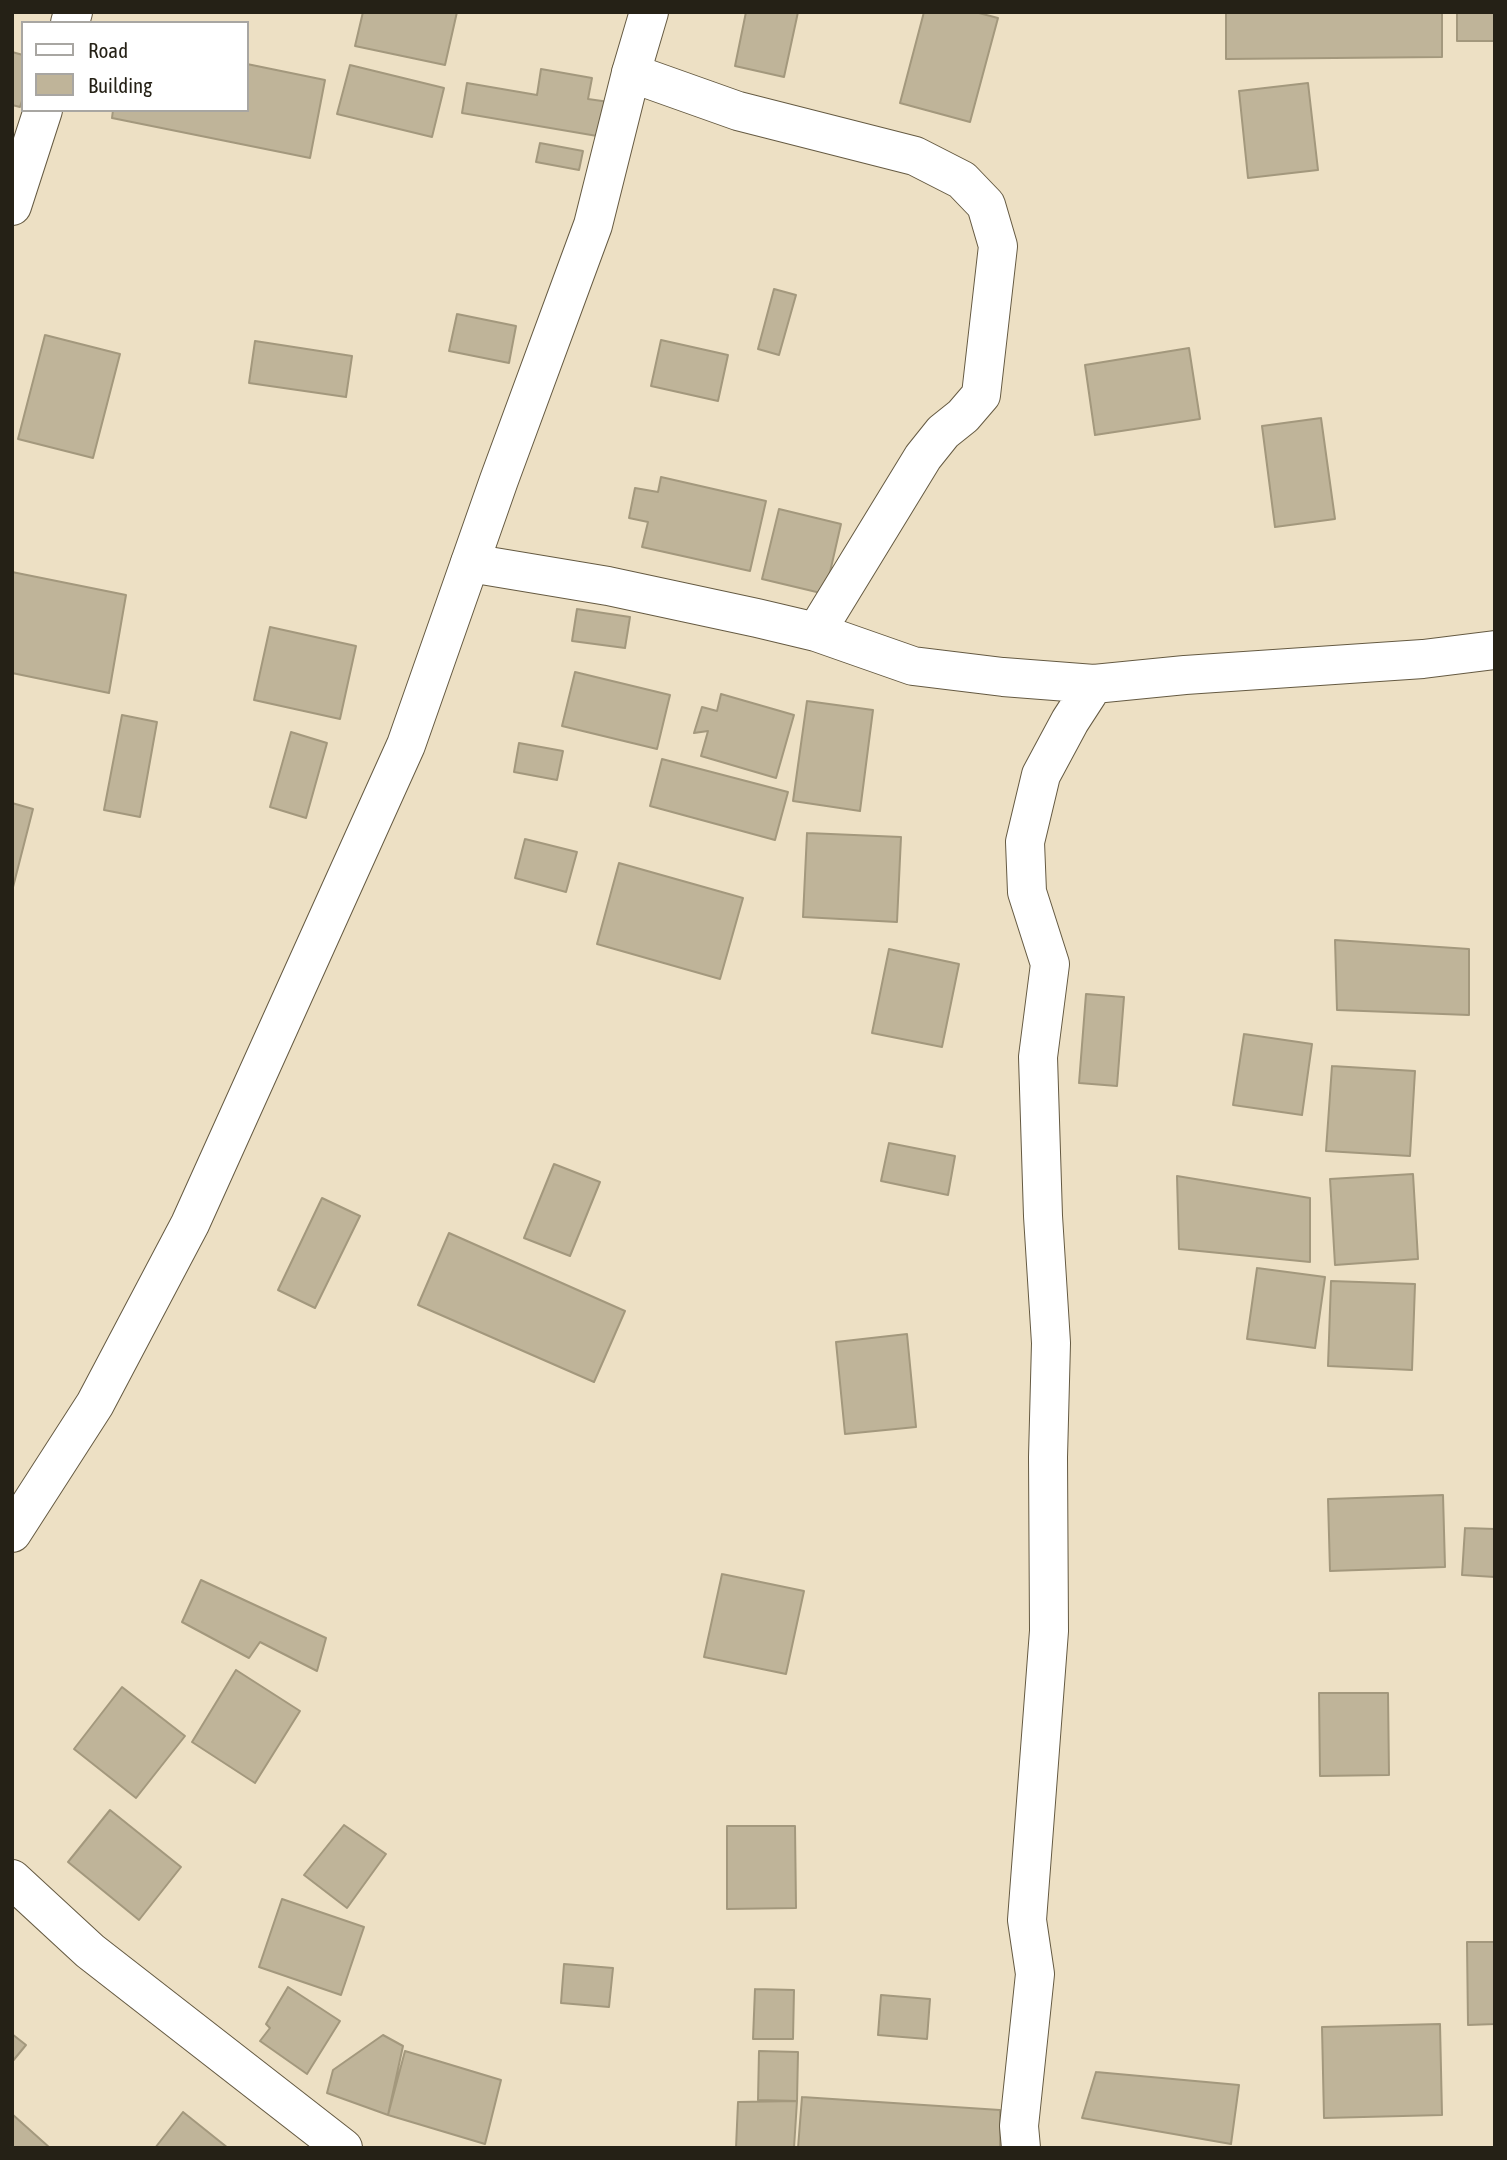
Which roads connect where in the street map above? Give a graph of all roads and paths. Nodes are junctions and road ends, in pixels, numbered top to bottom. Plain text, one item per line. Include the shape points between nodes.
1 (649, 12) edge
2 (631, 73) junction
3 (42, 112) edge
4 (12, 206) edge
5 (470, 563) junction
6 (816, 632) junction
7 (1495, 650) edge
8 (1094, 684) junction
9 (12, 1534) edge
10 (12, 1879) edge
11 (343, 2148) edge
12 (1021, 2148) edge

1 - 2 street
2 - 5 street via 593,225
2 - 6 street via 738,111 915,156 962,180 986,205 998,246 981,395 923,457
3 - 4 street
5 - 6 street via 608,586
5 - 9 street via 406,746 190,1224 95,1404
6 - 8 street via 913,666
7 - 8 street
8 - 12 street via 1041,775 1025,842 1027,892 1049,964 1038,1057 1051,1343 1049,1631 1027,1920 1035,1974 1019,2126
10 - 11 street via 90,1951

